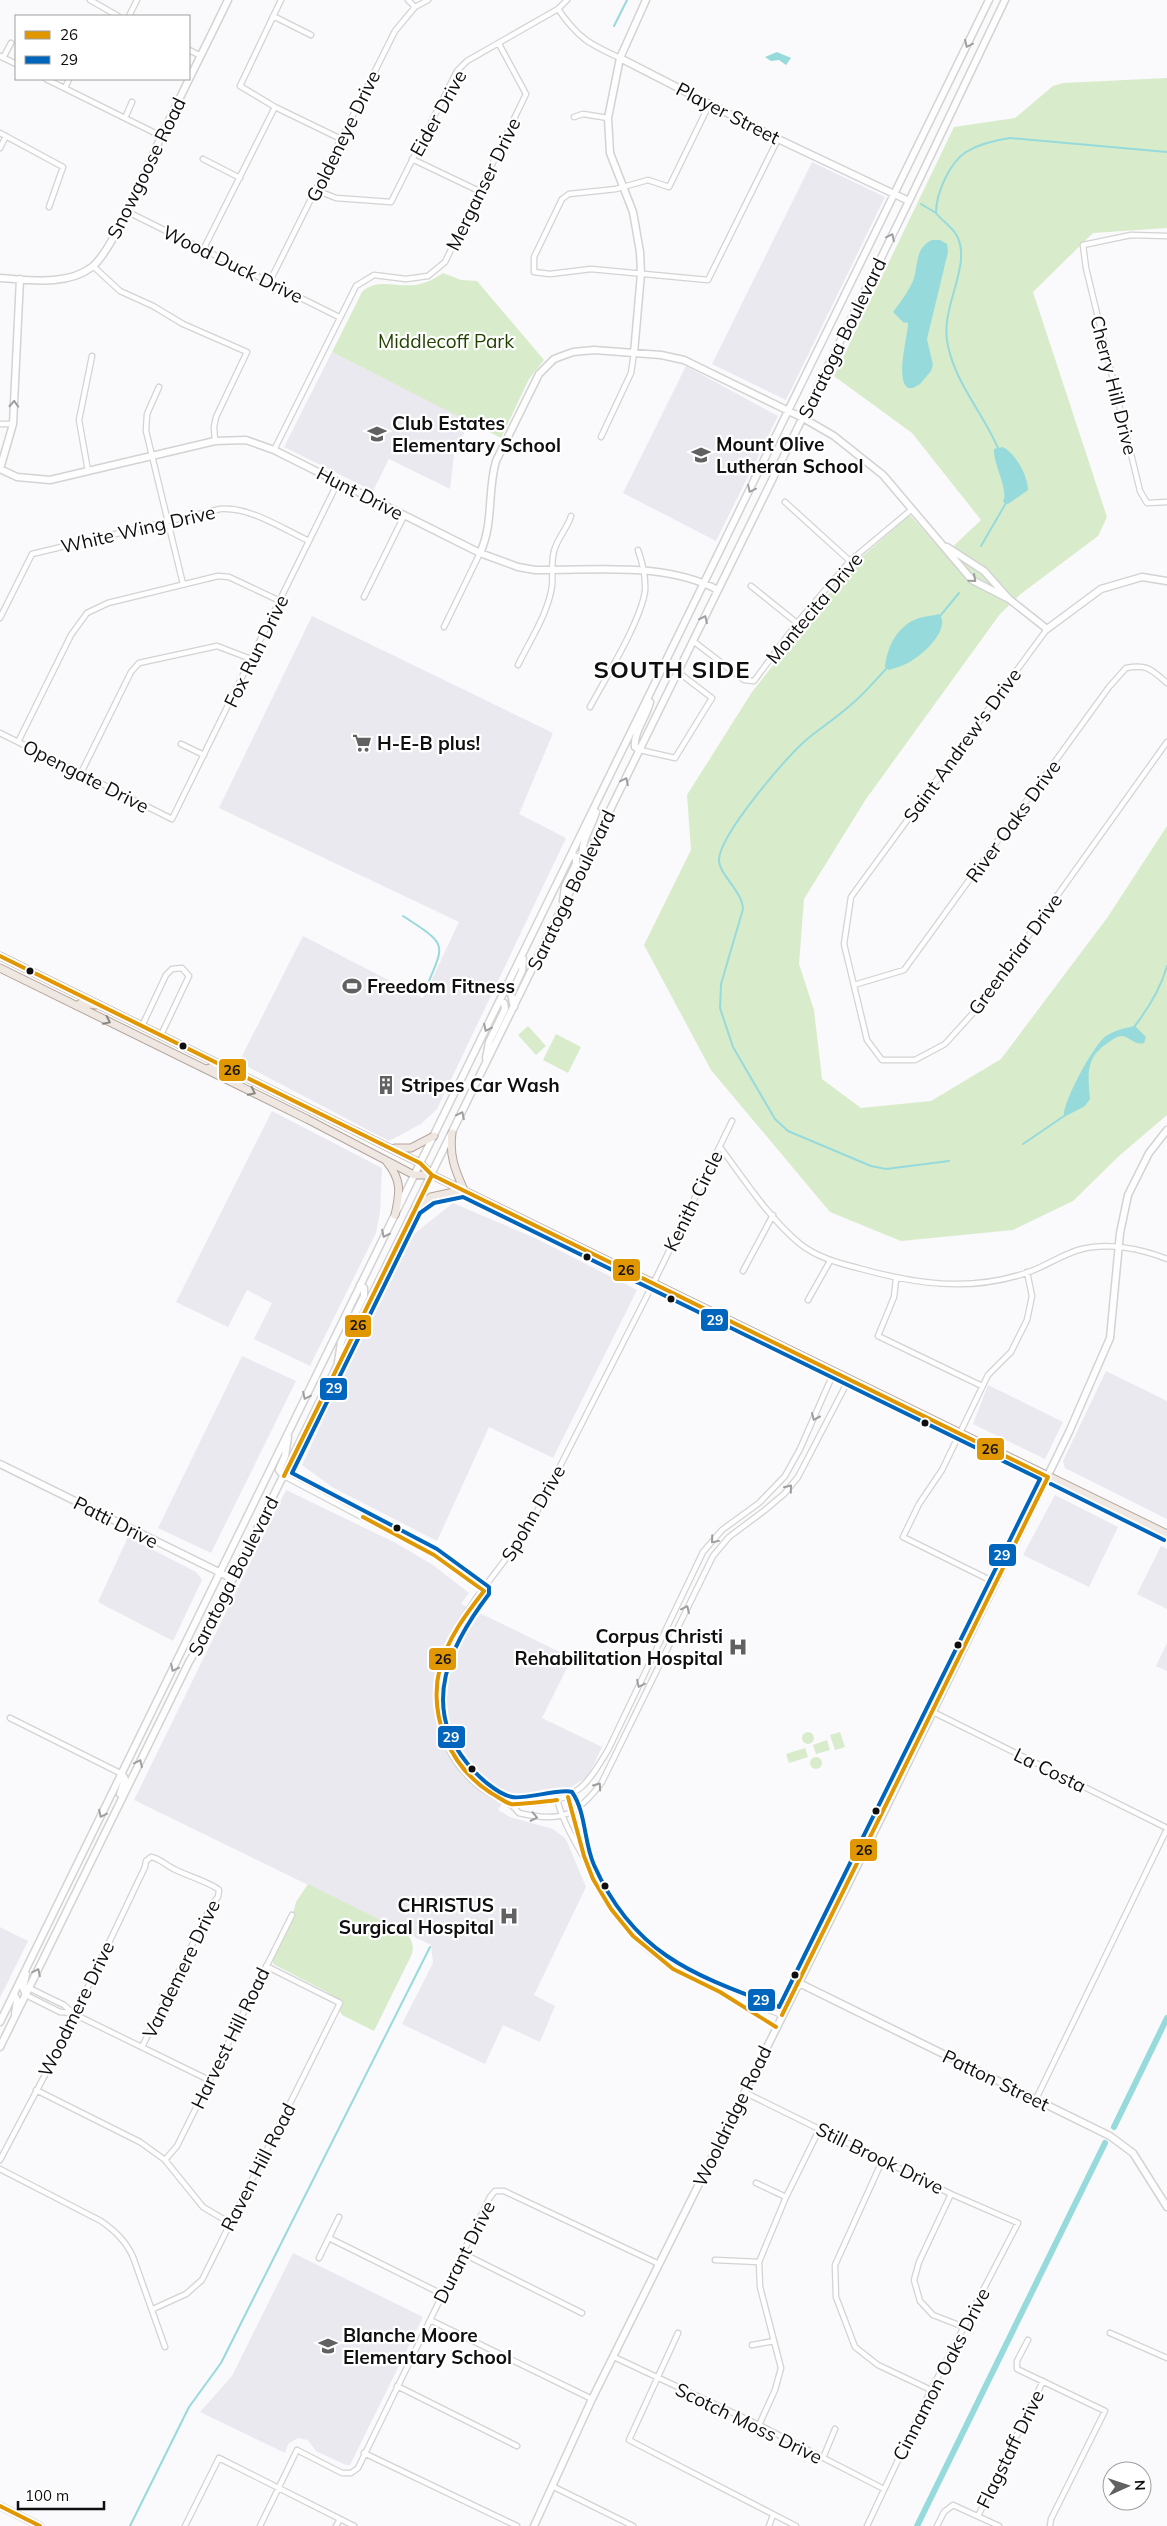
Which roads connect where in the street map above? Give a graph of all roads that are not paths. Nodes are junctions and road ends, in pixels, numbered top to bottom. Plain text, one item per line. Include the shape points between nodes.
1 (90, 0) edge
2 (137, 0) edge
3 (228, 0) edge
4 (281, 0) edge
5 (408, 0) edge
6 (428, 0) edge
7 (568, 0) edge
8 (646, 0) edge
9 (989, 0) edge
10 (1005, 0) edge
11 (415, 7) junction
12 (558, 9) junction
13 (116, 15) edge
14 (130, 15) edge
15 (273, 16) junction
16 (311, 35) dead end
17 (11, 43) dead end
18 (498, 44) junction
19 (190, 50) edge
20 (201, 56) junction
21 (2, 57) edge
22 (620, 58) junction
23 (15, 64) edge
24 (190, 78) edge
25 (48, 80) edge
26 (69, 80) edge
27 (189, 80) edge
28 (65, 88) junction
29 (132, 102) dead end
30 (710, 103) junction
31 (275, 107) junction
32 (574, 117) dead end
33 (125, 118) junction
34 (608, 118) junction
35 (0, 133) edge
36 (6, 136) junction
37 (161, 136) junction
38 (778, 138) junction
39 (341, 139) junction
40 (0, 148) edge
41 (203, 159) dead end
42 (412, 159) junction
43 (240, 178) junction
44 (624, 186) junction
45 (316, 190) junction
46 (480, 191) junction
47 (895, 194) junction
48 (909, 201) junction
49 (48, 207) dead end
50 (126, 211) junction
51 (1167, 236) edge
52 (203, 250) junction
53 (93, 266) junction
54 (641, 274) junction
55 (0, 278) edge
56 (20, 280) junction
57 (270, 283) junction
58 (339, 317) junction
59 (634, 353) junction
60 (92, 356) dead end
61 (159, 387) dead end
62 (788, 411) junction
63 (802, 418) junction
64 (0, 424) edge
65 (13, 424) junction
66 (601, 437) dead end
67 (215, 441) junction
68 (274, 450) junction
69 (152, 456) junction
70 (0, 469) edge
71 (88, 472) junction
72 (338, 482) junction
73 (785, 502) dead end
74 (1167, 502) edge
75 (911, 510) junction
76 (404, 516) junction
77 (571, 516) dead end
78 (168, 521) junction
79 (309, 541) junction
80 (946, 546) junction
81 (638, 550) dead end
82 (480, 553) junction
83 (850, 562) junction
84 (553, 570) junction
85 (645, 571) junction
86 (1167, 581) edge
87 (705, 583) junction
88 (183, 584) junction
89 (751, 586) dead end
90 (718, 590) junction
91 (364, 597) dead end
92 (1009, 600) junction
93 (280, 601) junction
94 (0, 618) edge
95 (797, 623) junction
96 (444, 627) dead end
97 (1047, 629) junction
98 (693, 641) junction
99 (252, 659) junction
100 (518, 665) dead end
101 (678, 672) junction
102 (1167, 683) edge
103 (652, 691) junction
104 (590, 707) dead end
105 (0, 733) edge
106 (18, 742) junction
107 (1167, 742) edge
108 (181, 744) dead end
109 (640, 750) junction
110 (204, 755) junction
111 (81, 773) junction
112 (598, 801) junction
113 (172, 819) joint
114 (572, 855) junction
115 (587, 857) junction
116 (563, 907) junction
117 (524, 952) junction
118 (0, 956) edge
119 (0, 968) edge
120 (854, 986) junction
121 (75, 993) junction
122 (52, 994) junction
123 (500, 1001) junction
124 (99, 1005) junction
125 (77, 1006) junction
126 (514, 1007) junction
127 (142, 1026) junction
128 (161, 1035) junction
129 (484, 1066) junction
130 (225, 1067) junction
131 (206, 1069) junction
132 (732, 1120) dead end
133 (1167, 1130) edge
134 (452, 1133) junction
135 (434, 1136) junction
136 (720, 1147) junction
137 (390, 1148) junction
138 (385, 1160) junction
139 (420, 1163) junction
140 (414, 1175) junction
141 (432, 1175) junction
142 (464, 1190) junction
143 (415, 1209) junction
144 (395, 1215) junction
145 (772, 1215) junction
146 (1118, 1248) junction
147 (1167, 1259) edge
148 (830, 1260) junction
149 (744, 1271) dead end
150 (1027, 1272) junction
151 (896, 1279) junction
152 (654, 1282) junction
153 (360, 1285) junction
154 (808, 1300) dead end
155 (338, 1368) junction
156 (834, 1372) junction
157 (848, 1379) junction
158 (982, 1386) junction
159 (289, 1431) junction
160 (959, 1432) junction
161 (800, 1449) junction
162 (809, 1453) junction
163 (0, 1464) edge
164 (284, 1476) junction
165 (1048, 1477) junction
166 (768, 1495) junction
167 (774, 1503) junction
168 (1167, 1534) edge
169 (220, 1573) junction
170 (693, 1573) junction
171 (702, 1577) junction
172 (233, 1579) junction
173 (996, 1583) junction
174 (484, 1591) junction
175 (653, 1656) junction
176 (661, 1660) junction
177 (933, 1712) junction
178 (10, 1718) dead end
179 (608, 1750) junction
180 (616, 1754) junction
181 (122, 1774) junction
182 (568, 1797) junction
183 (557, 1800) junction
184 (512, 1804) junction
185 (574, 1811) junction
186 (114, 1814) junction
187 (561, 1816) junction
188 (1167, 1829) edge
189 (587, 1863) junction
190 (219, 1890) joint
191 (292, 1915) dead end
192 (28, 1966) junction
193 (266, 1966) junction
194 (799, 1983) junction
195 (29, 1988) junction
196 (14, 1994) junction
197 (26, 1995) junction
198 (727, 1996) junction
199 (74, 2014) junction
200 (782, 2015) junction
201 (14, 2018) junction
202 (0, 2022) edge
203 (776, 2027) junction
204 (0, 2047) edge
205 (142, 2047) junction
206 (209, 2080) junction
207 (36, 2090) junction
208 (744, 2092) junction
209 (1036, 2099) junction
210 (820, 2128) junction
211 (883, 2159) junction
212 (0, 2160) edge
213 (166, 2160) junction
214 (0, 2169) edge
215 (756, 2183) dead end
216 (951, 2194) junction
217 (786, 2197) junction
218 (1167, 2207) edge
219 (339, 2217) dead end
220 (230, 2223) junction
221 (1018, 2223) joint
222 (329, 2238) junction
223 (462, 2253) junction
224 (319, 2258) dead end
225 (715, 2260) dead end
226 (759, 2262) junction
227 (659, 2264) junction
228 (442, 2294) junction
229 (153, 2309) junction
230 (582, 2313) dead end
231 (430, 2320) junction
232 (964, 2327) junction
233 (678, 2333) dead end
234 (1110, 2333) dead end
235 (1028, 2340) dead end
236 (774, 2342) junction
237 (752, 2345) dead end
238 (165, 2347) dead end
239 (614, 2357) junction
240 (1167, 2358) edge
241 (658, 2379) junction
242 (1043, 2381) junction
243 (397, 2386) junction
244 (931, 2390) junction
245 (592, 2400) junction
246 (759, 2425) junction
247 (835, 2429) dead end
248 (517, 2446) dead end
249 (364, 2453) junction
250 (823, 2458) junction
251 (552, 2486) junction
252 (279, 2487) junction
253 (884, 2489) junction
254 (0, 2506) edge
255 (774, 2515) junction
256 (978, 2516) junction
257 (340, 2519) junction
258 (40, 2526) edge
259 (185, 2526) edge
260 (260, 2526) edge
261 (336, 2526) edge
262 (354, 2526) edge
263 (517, 2526) edge
264 (534, 2526) edge
265 (633, 2526) edge
266 (768, 2526) edge
267 (796, 2526) edge
268 (867, 2526) edge
269 (937, 2526) edge
270 (999, 2526) edge
271 (1050, 2526) edge

1 - 13 street
2 - 14 street
3 - 20 main road, Snowgoose Road
4 - 15 street
5 - 11 street
6 - 11 street, Goldeneye Drive
7 - 12 street, Eider Drive
8 - 22 main road
9 -> 47 main road, Saratoga Boulevard
10 - 48 main road, Saratoga Boulevard
11 - 39 street, Goldeneye Drive via 395,30
12 - 18 street, Eider Drive
12 - 22 street, Player Street via 571,28 588,43
15 - 16 street
15 - 31 street via 240,86
17 - 21 street
18 - 42 street, Eider Drive via 467,61 457,71
18 - 46 street, Merganser Drive via 526,94
19 - 20 street
20 - 24 main road, Snowgoose Road
21 - 23 street
22 - 30 main road, Player Street
22 - 34 main road
25 - 28 street
26 - 28 street
27 - 37 main road, Snowgoose Road
28 - 33 street
29 - 33 street
30 - 38 main road, Player Street
30 - 44 street via 669,187 648,180
31 - 39 street
31 - 43 street
32 - 34 street via 583,114
33 - 37 street
34 - 44 main road via 610,153
35 - 36 street
36 - 40 street
36 - 49 street via 63,167
37 - 50 main road, Snowgoose Road
38 - 47 main road, Player Street
38 - 54 street via 708,280
39 - 45 street, Goldeneye Drive
41 - 43 street
42 - 45 street, Eider Drive via 391,202 336,198
42 - 46 street
43 - 52 street
44 - 54 main road via 637,230
44 - 54 street via 569,194 562,199 534,257 534,272 550,274 592,269
45 - 57 street, Goldeneye Drive
46 - 58 street, Merganser Drive via 445,262 428,276 406,279 374,275 356,286
47 - 48 main road, Player Street
47 - 62 main road, Saratoga Boulevard
63 -> 48 main road, Saratoga Boulevard
50 - 52 street, Wood Duck Drive
50 - 53 main road, Snowgoose Road via 106,250
51 - 74 street, Cherry Hill Drive via 1131,234 1083,245 1140,491 1147,503
52 - 57 street, Wood Duck Drive
53 - 56 main road, Snowgoose Road via 58,280
53 - 67 street via 120,291 247,352 216,417
54 - 59 main road
55 - 56 main road, Snowgoose Road
65 -> 56 main road
57 - 58 street, Wood Duck Drive
58 - 68 street, Merganser Drive
59 - 62 main road via 684,360
59 - 66 street via 631,373
59 - 82 main road via 573,352 554,359 539,374 496,461 491,482 489,530
60 - 71 street via 79,420
61 - 69 street via 147,414 146,431
62 - 63 main road
62 -> 87 main road, Saratoga Boulevard
63 - 75 main road via 834,436 883,475
63 - 90 main road, Saratoga Boulevard
64 - 65 street
65 - 70 main road
67 - 68 main road, Hunt Drive via 246,440
67 - 69 main road, Hunt Drive
68 - 72 main road, Hunt Drive
69 - 71 main road, Hunt Drive
69 - 78 street
70 - 71 main road, Hunt Drive via 17,477 35,480
72 - 76 main road, Hunt Drive
72 - 79 street, Fox Run Drive
73 - 83 street
75 - 80 main road
75 - 83 street, Montecita Drive
76 - 82 main road, Hunt Drive
76 - 91 street
77 - 84 street via 553,553
78 - 79 street, White Wing Drive via 233,508
78 - 88 street
78 - 94 street, White Wing Drive via 32,554
79 - 93 street, Fox Run Drive
80 - 92 main road via 984,572
80 -> 92 main road via 972,580
81 - 85 street
82 - 84 main road, Hunt Drive via 518,567
82 - 96 street
83 - 95 street, Montecita Drive
84 - 85 main road, Hunt Drive
84 - 100 street via 547,608
85 - 87 main road, Hunt Drive via 664,571
85 - 104 street via 638,614
86 - 97 main road, Saint Andrew's Drive via 1142,577 1101,589
87 - 90 main road, Hunt Drive
87 - 103 main road, Saratoga Boulevard
88 - 93 street via 218,576 229,577
88 - 106 street via 108,603 88,614 71,635
89 - 95 street
98 -> 90 main road, Saratoga Boulevard
92 - 97 main road
93 - 99 street, Fox Run Drive
95 - 98 street, Montecita Drive via 754,681 744,680
97 - 120 street, Saint Andrew's Drive via 851,897 844,944
98 - 101 main road, Saratoga Boulevard
99 - 110 street, Fox Run Drive
99 - 111 street via 217,646 138,663
101 - 109 main road, Saratoga Boulevard
101 - 109 street via 712,698 675,758
102 - 120 street, River Oaks Drive via 1142,665 1126,668 904,970
103 - 109 main road via 647,715 636,739 635,747
103 - 112 main road, Saratoga Boulevard
105 - 106 street, Opengate Drive
106 - 111 street, Opengate Drive
107 - 120 street, Greenbriar Drive via 974,1012 945,1044 915,1060 882,1060 867,1040
108 - 110 street
115 -> 109 main road, Saratoga Boulevard
110 - 113 street, Fox Run Drive
111 - 113 street, Opengate Drive
112 - 114 main road, Saratoga Boulevard
112 - 115 main road via 593,825 582,848 583,855
114 - 116 main road via 576,857 576,864 565,886
114 - 117 main road, Saratoga Boulevard
115 - 116 main road, Saratoga Boulevard
116 - 126 main road, Saratoga Boulevard
117 - 123 main road, Saratoga Boulevard
117 - 126 main road via 522,971 510,994
118 - 121 main road
119 - 122 main road
121 - 122 main road via 72,997
121 - 124 main road
122 - 125 main road
123 - 129 main road via 505,1009 489,1042
123 -> 135 main road, Saratoga Boulevard
124 - 125 main road via 81,1003
124 - 127 main road
125 -> 131 main road
126 - 129 main road, Saratoga Boulevard
127 - 128 main road
127 - 128 street via 166,975 172,969 182,968 189,976
128 - 130 main road
134 -> 129 main road, Saratoga Boulevard
130 - 131 main road
130 - 137 main road
131 -> 138 main road
132 - 136 street, Kenith Circle
133 - 146 main road, Wooldridge Road via 1149,1153 1128,1194
134 - 141 main road, Saratoga Boulevard
134 - 142 main road via 452,1162
135 - 137 main road via 411,1148
135 - 139 main road, Saratoga Boulevard
136 - 145 street
136 - 152 street, Kenith Circle
137 - 139 main road
138 - 140 main road
138 - 144 main road via 398,1178 400,1190
139 - 140 main road, Saratoga Boulevard
139 - 141 main road
140 - 141 main road
140 - 144 main road, Saratoga Boulevard
141 - 142 main road
141 - 143 main road, Saratoga Boulevard
142 - 143 main road via 431,1197
142 - 152 main road
143 - 155 main road, Saratoga Boulevard
144 -> 153 main road, Saratoga Boulevard
145 - 148 street via 800,1244
145 - 149 street
146 - 147 street via 1149,1252
146 - 150 street via 1082,1248
146 - 165 main road, Wooldridge Road via 1110,1338
148 - 151 street
148 - 154 street
150 - 151 street via 970,1285
150 - 158 street via 1032,1296 1027,1320 1011,1352 988,1375
151 - 158 street via 894,1297 878,1336
152 - 156 main road
152 - 174 street, Spohn Drive via 530,1525
153 - 155 main road via 364,1288 364,1296 341,1342
153 -> 159 main road, Saratoga Boulevard
155 - 164 main road, Saratoga Boulevard
156 - 157 main road
156 -> 161 street
157 - 160 main road
157 - 162 street, Spohn Drive
158 - 160 street
159 - 164 main road via 279,1470
159 - 169 main road, Saratoga Boulevard
160 - 165 main road
160 - 173 street via 942,1470 919,1504 903,1536
161 - 162 street
161 - 166 street via 785,1476
167 -> 162 street, Spohn Drive via 798,1476
163 - 169 main road, Patti Drive
164 - 172 main road, Saratoga Boulevard
164 - 174 street via 434,1555
165 - 168 main road
165 - 173 main road, Wooldridge Road
166 - 167 street
166 -> 170 street via 722,1530 704,1552
167 - 171 street, Spohn Drive via 729,1537 713,1556
169 - 172 main road, Patti Drive
169 -> 181 main road, Saratoga Boulevard
170 - 171 street
170 - 175 street
176 -> 171 street, Spohn Drive
186 -> 172 main road, Saratoga Boulevard
173 - 177 main road, Wooldridge Road
174 - 184 street, Spohn Drive via 463,1617 447,1645 438,1677 439,1720 445,1741 460,1766 480,1788
175 - 176 street
175 -> 179 street
176 - 180 street, Spohn Drive
177 - 188 street, La Costa
177 - 194 main road, Wooldridge Road
178 - 181 street
179 - 180 street
179 - 182 street via 590,1779
185 -> 180 street, Spohn Drive via 590,1799
181 - 186 main road via 125,1779
181 -> 192 main road, Saratoga Boulevard
182 - 183 street
182 - 185 street
183 - 184 street
183 - 187 street
184 -> 187 street, Spohn Drive via 519,1813 541,1819
185 - 187 street, Spohn Drive
185 - 189 street
195 -> 186 main road, Saratoga Boulevard
187 - 189 street
188 - 209 street
189 - 198 street via 623,1926 647,1950 672,1969
190 - 199 street, Woodmere Drive via 157,1858 151,1857 146,1861 146,1867
190 - 205 street, Vandemere Drive
191 - 193 street, Harvest Hill Road
192 - 196 main road, Saratoga Boulevard
192 - 197 main road via 23,1988
193 - 206 street, Harvest Hill Road
193 - 220 street, Raven Hill Road via 340,2003
194 - 200 main road, Wooldridge Road
194 - 209 main road, Patton Street
195 - 197 main road, Saratoga Boulevard
195 - 199 street via 64,2005
196 - 201 main road via 17,2000
196 - 202 main road, Saratoga Boulevard
197 - 199 street via 60,2012
197 - 201 main road, Saratoga Boulevard
198 - 200 street
198 - 203 street
199 - 205 street
199 - 207 street, Woodmere Drive
200 - 203 main road, Wooldridge Road
201 - 204 main road, Saratoga Boulevard
203 - 208 main road, Wooldridge Road
205 - 206 street
206 - 213 street, Harvest Hill Road via 177,2146
207 - 212 street, Woodmere Drive
207 - 213 street via 140,2142
208 - 210 street, Still Brook Drive
208 - 227 main road, Wooldridge Road
209 - 218 main road, Patton Street via 1128,2147
210 - 211 street, Still Brook Drive
210 - 217 street
211 - 216 street, Still Brook Drive
211 - 244 street via 835,2265 836,2297 855,2347 878,2365
213 - 220 street via 203,2207
214 - 229 street via 101,2220 114,2230 131,2252
215 - 217 street
216 - 221 street, Still Brook Drive
216 - 232 street via 918,2262 914,2280 920,2301 933,2315
217 - 226 street
219 - 222 street
220 - 229 street, Raven Hill Road via 202,2280 186,2294
221 - 232 street, Cinnamon Oaks Drive
222 - 224 street
222 - 228 street
223 - 227 street, Durant Drive via 490,2197 496,2191 504,2191
223 - 228 street, Durant Drive
223 - 230 street
225 - 226 street
226 - 236 street via 760,2287
227 - 239 main road, Wooldridge Road
228 - 231 street, Durant Drive
229 - 238 street
231 - 243 street, Durant Drive
231 - 245 street
232 - 244 street, Cinnamon Oaks Drive
233 - 241 street
234 - 240 street
235 - 242 street via 1017,2361 1017,2369
236 - 237 street
236 - 246 street via 780,2368 775,2390
239 - 241 street, Scotch Moss Drive
239 - 245 main road, Wooldridge Road
241 - 246 street, Scotch Moss Drive
241 - 255 street via 629,2440
242 - 256 street, Flagstaff Drive
242 - 271 street via 1105,2411
243 - 248 street
243 - 249 street, Durant Drive
244 - 253 street, Cinnamon Oaks Drive
245 - 251 main road, Wooldridge Road
246 - 250 street, Scotch Moss Drive
247 - 250 street
249 - 252 street, Durant Drive via 358,2468 351,2473 342,2473 297,2450
249 - 263 street
250 - 253 street, Scotch Moss Drive
251 - 264 main road, Wooldridge Road
251 - 265 street
252 - 257 street
252 - 259 street via 219,2458
252 - 260 street
253 - 268 street, Cinnamon Oaks Drive
254 - 258 main road
255 - 266 street
255 - 267 street
256 - 269 street via 953,2505 944,2512
256 - 270 street
257 - 261 street
257 - 262 street

